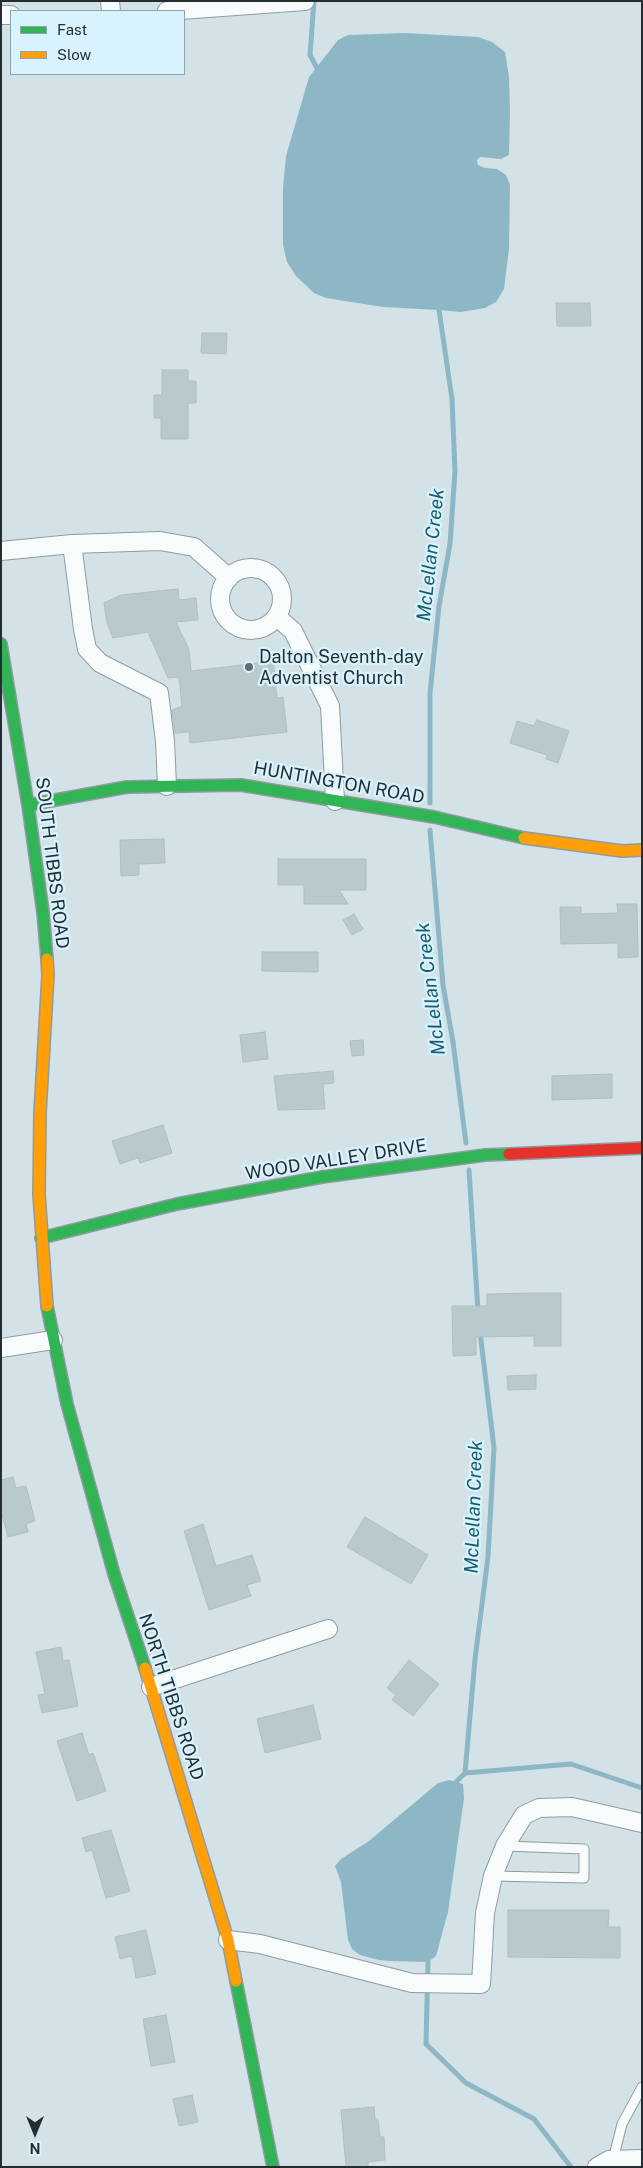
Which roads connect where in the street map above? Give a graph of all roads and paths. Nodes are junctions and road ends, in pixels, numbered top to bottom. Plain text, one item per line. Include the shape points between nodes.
1 (304, 1) edge
2 (181, 10) edge
3 (72, 544) junction
4 (1, 551) edge
5 (229, 578) junction
6 (277, 617) junction
7 (1, 644) edge
8 (167, 786) junction
9 (335, 801) junction
10 (28, 805) junction
11 (642, 850) edge
12 (642, 1148) edge
13 (41, 1238) junction
14 (53, 1340) junction
15 (1, 1348) edge
16 (328, 1629) dead end
17 (151, 1687) junction
18 (642, 1824) edge
19 (505, 1846) junction
20 (493, 1876) junction
21 (228, 1940) junction
22 (642, 2086) edge
23 (642, 2160) edge
24 (605, 2163) edge
25 (273, 2167) edge

1 - 2 street
3 - 4 street
3 - 5 street via 160,541 194,548
3 - 8 street via 87,648 100,663 159,693
5 - 6 street via 247,568 257,568 271,575 283,597
5 - 6 street via 223,586 221,606 232,624 251,630 270,624
6 - 9 street via 292,631 330,706
7 - 10 street, SOUTH TIBBS ROAD
8 - 9 street, HUNTINGTON ROAD via 241,784
8 - 10 street, HUNTINGTON ROAD via 127,787
9 - 11 street, HUNTINGTON ROAD via 434,817 524,838 622,851
10 - 13 street, SOUTH TIBBS ROAD via 44,912 48,975 40,1113
12 - 13 street, WOOD VALLEY DRIVE via 484,1155 322,1177 177,1204
13 - 14 street, NORTH TIBBS ROAD
14 - 15 street
14 - 17 street, NORTH TIBBS ROAD via 67,1404 114,1574
16 - 17 street
17 - 21 street, NORTH TIBBS ROAD
18 - 19 street via 572,1807 539,1808 524,1815
19 - 20 street
19 - 20 lane via 584,1849 584,1878
20 - 21 street via 485,1913 480,1984 412,1982 260,1944
21 - 25 street, NORTH TIBBS ROAD
22 - 24 lane
23 - 24 street

